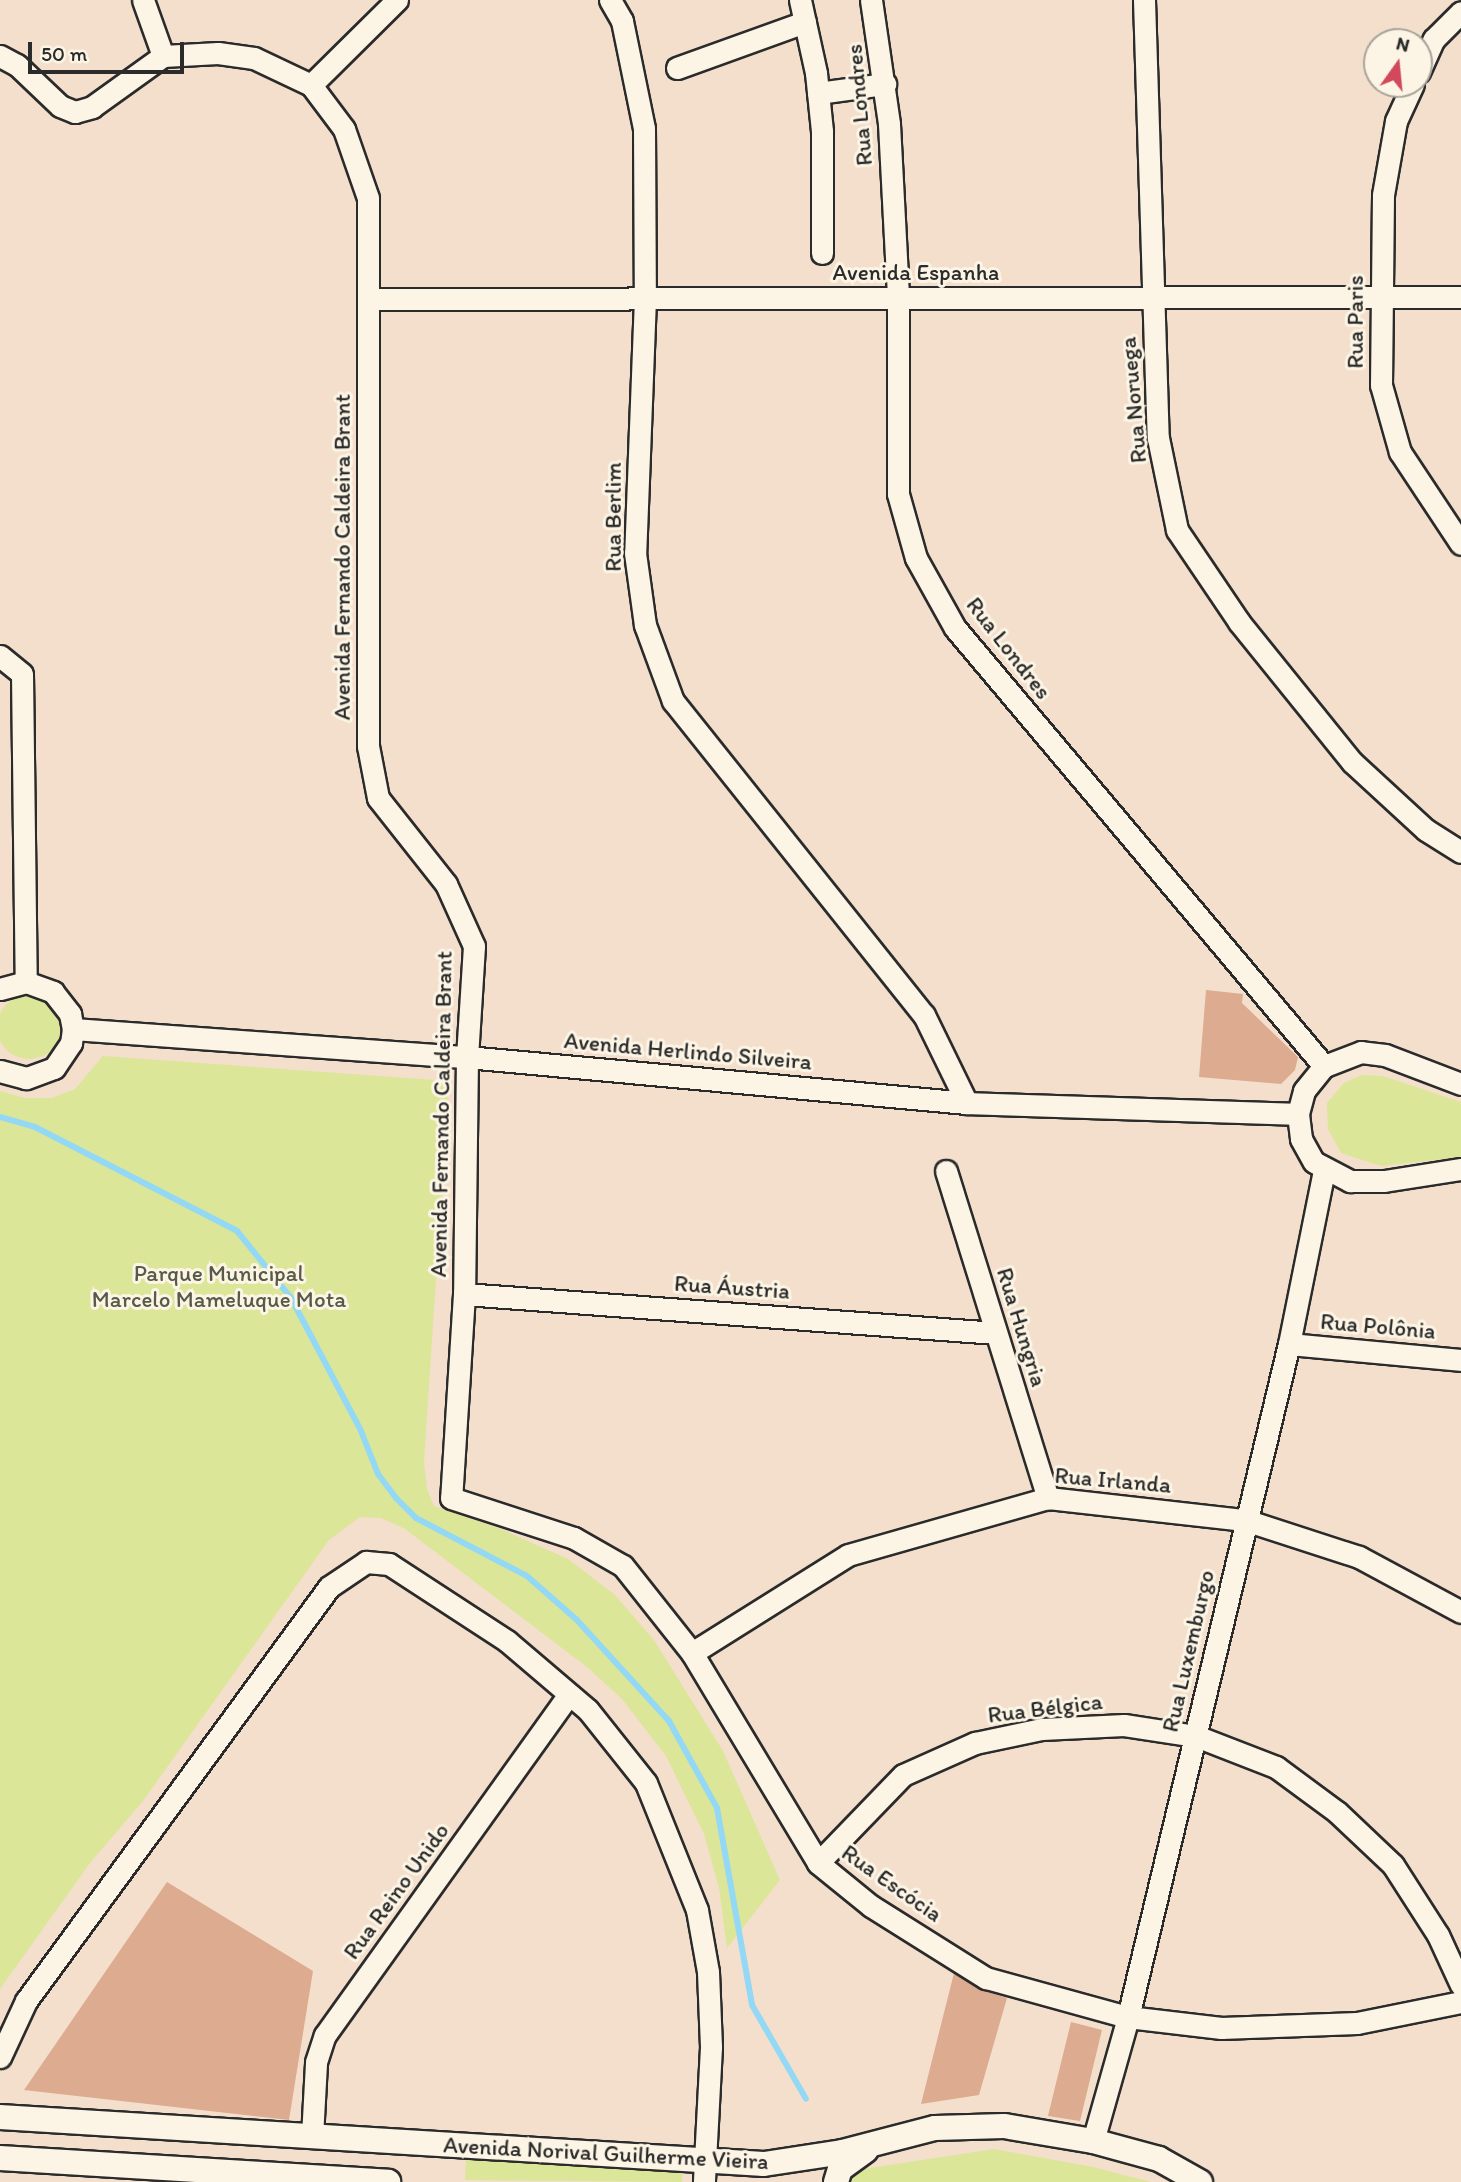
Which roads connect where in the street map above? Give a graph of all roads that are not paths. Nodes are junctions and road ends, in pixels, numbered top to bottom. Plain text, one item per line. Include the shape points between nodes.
1 (143, 0) edge
2 (397, 0) edge
3 (610, 0) edge
4 (800, 0) edge
5 (871, 0) edge
6 (1145, 2) edge
7 (1461, 12) edge
8 (805, 22) junction
9 (1433, 41) edge
10 (0, 56) edge
11 (163, 56) junction
12 (677, 68) dead end
13 (885, 84) junction
14 (311, 85) junction
15 (818, 93) junction
16 (1407, 98) edge
17 (822, 253) dead end
18 (1381, 296) junction
19 (1461, 297) edge
20 (645, 298) junction
21 (898, 298) junction
22 (1151, 298) junction
23 (371, 299) junction
24 (1461, 544) edge
25 (0, 656) edge
26 (1461, 852) edge
27 (9, 982) edge
28 (73, 1029) junction
29 (467, 1057) junction
30 (1324, 1066) junction
31 (0, 1071) edge
32 (1461, 1084) edge
33 (967, 1103) junction
34 (1298, 1114) junction
35 (1461, 1169) edge
36 (946, 1171) dead end
37 (1324, 1171) junction
38 (464, 1294) junction
39 (996, 1333) junction
40 (1289, 1345) junction
41 (1461, 1360) edge
42 (451, 1498) joint
43 (1048, 1498) junction
44 (1245, 1520) junction
45 (1461, 1612) edge
46 (692, 1653) junction
47 (569, 1694) junction
48 (1196, 1736) junction
49 (818, 1863) junction
50 (1461, 1985) edge
51 (1461, 2002) edge
52 (1128, 2017) junction
53 (0, 2057) edge
54 (0, 2117) edge
55 (312, 2137) junction
56 (1093, 2141) junction
57 (875, 2144) junction
58 (0, 2158) edge
59 (705, 2171) edge
60 (388, 2182) edge
61 (836, 2182) edge
62 (1200, 2182) edge

1 - 11 street
2 - 14 street
3 - 20 street, Rua Berlim via 622,21 644,128
4 - 8 street
5 - 13 street, Rua Londres
6 - 22 street, Rua Noruega
7 - 9 street
8 - 12 street
8 - 15 street
10 - 11 street via 18,65 60,106 75,112 92,107
11 - 14 street via 218,53 254,58
13 - 15 street
13 - 21 street, Rua Londres
14 - 23 street, Avenida Fernando Caldeira Brant via 344,129 368,198
15 - 17 street
16 - 18 street, Rua Paris via 1396,121 1383,195
18 - 19 street, Avenida Espanha
18 - 22 street, Avenida Espanha
18 - 24 street, Rua Paris via 1381,385 1400,452
20 - 21 street, Avenida Espanha
20 - 23 street, Avenida Espanha
20 - 33 street, Rua Berlim via 635,553 645,625 673,701 924,1015
21 - 22 street, Avenida Espanha
21 - 30 street, Rua Londres via 898,494 916,558 955,628
22 - 26 street, Rua Noruega via 1158,438 1177,530 1239,622 1352,762 1426,830
23 - 29 street, Avenida Fernando Caldeira Brant via 368,746 378,798 446,884 474,946
25 - 27 street via 22,674
27 - 28 street via 53,992 67,1008
28 - 29 street, Avenida Herlindo Silveira
28 - 31 street via 68,1050 54,1068 26,1078
29 - 33 street, Avenida Herlindo Silveira
29 - 38 street, Avenida Fernando Caldeira Brant
30 - 32 street via 1361,1052 1385,1055
30 - 34 street via 1304,1091
33 - 34 street, Avenida Herlindo Silveira
34 - 37 street via 1301,1139
35 - 37 street via 1367,1183
36 - 39 street, Rua Hungria
37 - 40 street, Rua Luxemburgo
38 - 39 street, Rua Áustria
38 - 42 street, Avenida Fernando Caldeira Brant
39 - 43 street, Rua Hungria
40 - 41 street, Rua Polônia
40 - 44 street, Rua Luxemburgo
42 - 46 street, Rua Escócia via 574,1538 623,1566
43 - 44 street, Rua Irlanda
43 - 46 street, Rua Irlanda via 848,1556
44 - 45 street, Rua Irlanda via 1359,1557
44 - 48 street, Rua Luxemburgo
46 - 49 street, Rua Escócia
47 - 53 street via 507,1640 389,1564 366,1562 349,1571 329,1587 26,2001
47 - 55 street, Rua Reino Unido via 325,2035 316,2062
47 - 59 street via 588,1710 646,1783 697,1910 708,1972 711,2047
48 - 49 street, Rua Bélgica via 1124,1725 1042,1729 975,1743 903,1775
48 - 50 street, Rua Bélgica via 1276,1767 1337,1812 1392,1865 1438,1935
48 - 52 street, Rua Luxemburgo
49 - 52 street, Rua Escócia via 871,1906 986,1978
51 - 52 street, Rua Escócia via 1357,2023 1221,2028
52 - 56 street, Rua Luxemburgo
54 - 55 street, Avenida Norival Guilherme Vieira
55 - 59 street, Avenida Norival Guilherme Vieira
56 - 57 street, Avenida Norival Guilherme Vieira via 1004,2126 935,2129
56 - 62 street, Avenida Norival Guilherme Vieira via 1159,2159
57 - 59 street, Avenida Norival Guilherme Vieira
57 - 61 street via 840,2169
58 - 60 street

